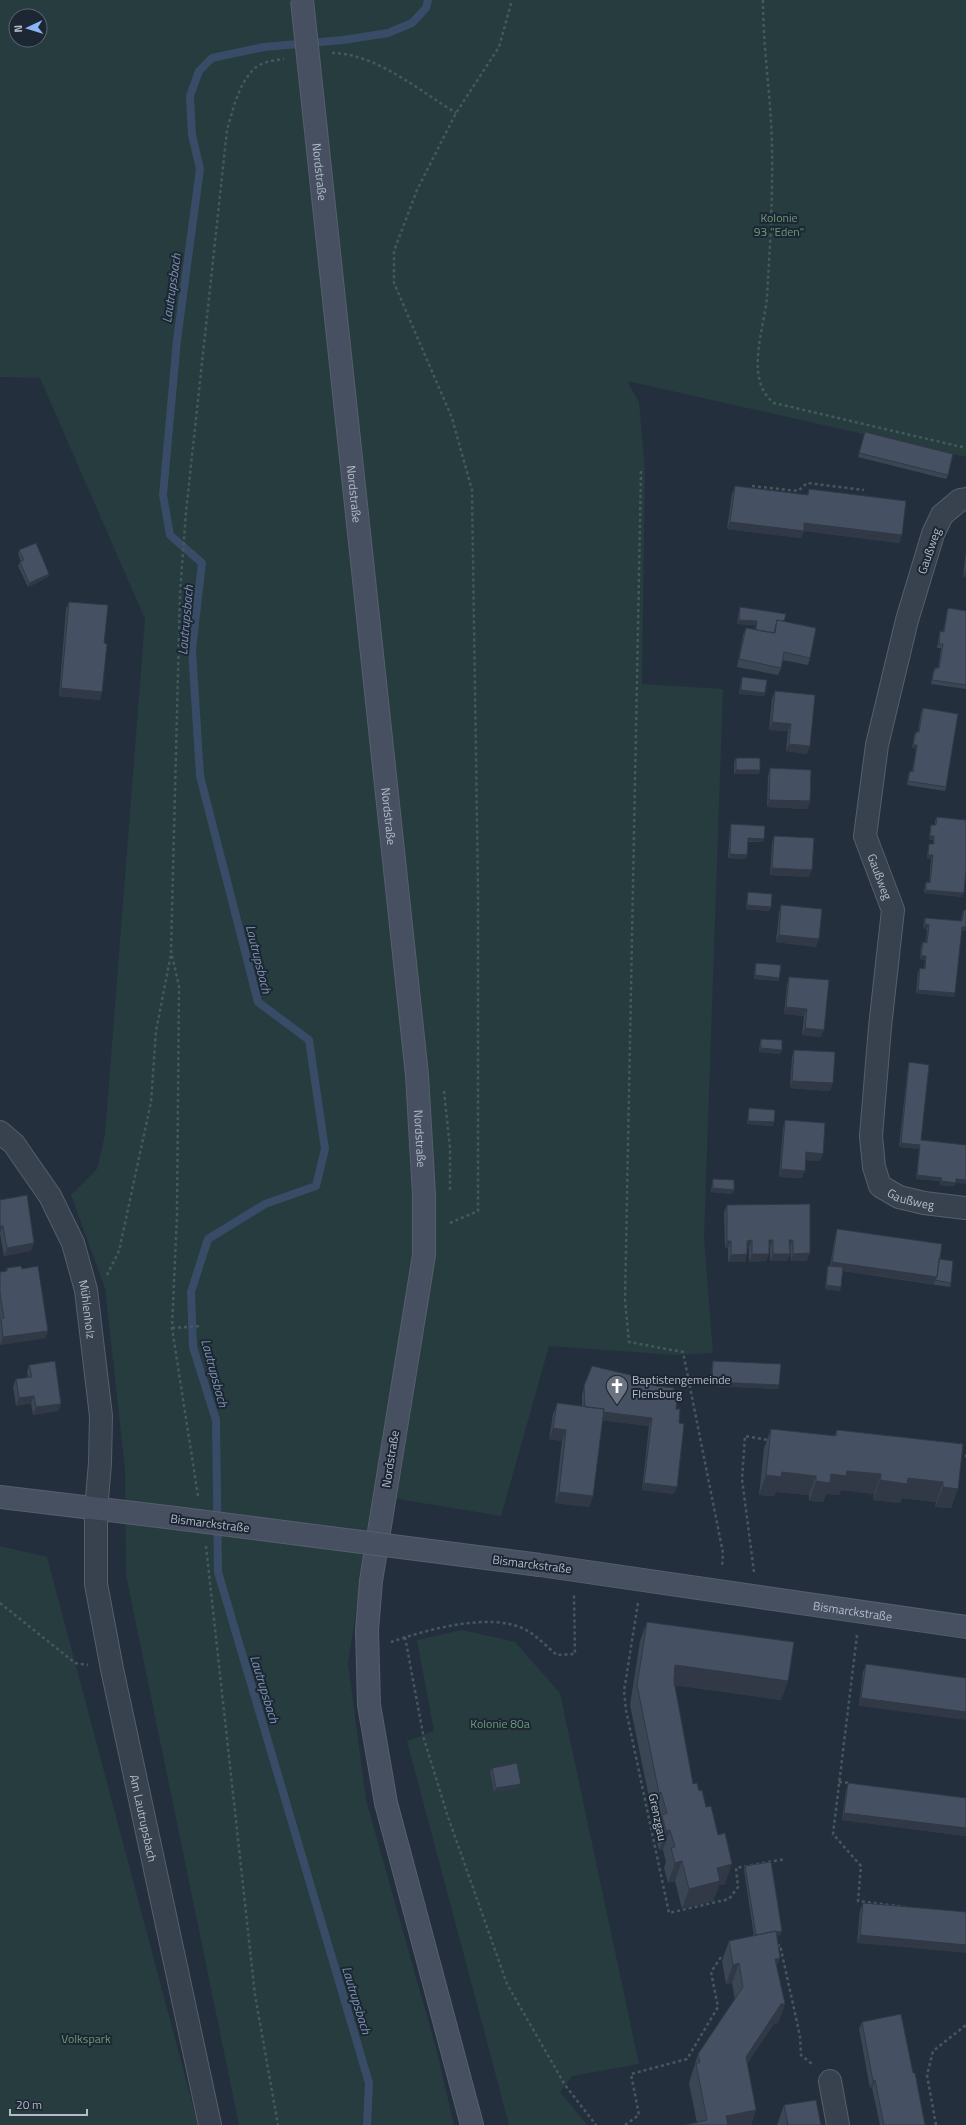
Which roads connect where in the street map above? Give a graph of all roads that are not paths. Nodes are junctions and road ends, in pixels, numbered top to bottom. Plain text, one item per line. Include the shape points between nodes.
1 (302, 0) edge
2 (966, 499) edge
3 (0, 1132) edge
4 (966, 1208) edge
5 (0, 1497) edge
6 (96, 1510) junction
7 (966, 1627) edge
8 (830, 2081) road end
9 (210, 2125) edge
10 (472, 2125) edge
11 (838, 2125) edge

1 - 10 main road, Nordstraße, bridge via 417,1067 424,1195 424,1255 371,1581 367,1630 369,1705 386,1803
2 - 4 street, Gaußweg via 960,500 942,515 933,534 907,620 878,745 865,836 893,910 871,1136 874,1168 880,1186 899,1197
3 - 6 street, Mühlenholz via 14,1144 50,1196 73,1243 86,1290 100,1416
5 - 6 main road, Bismarckstraße
6 - 7 main road, Bismarckstraße, bridge via 540,1565
6 - 9 street, Am Lautrupsbach via 96,1584
8 - 11 street

